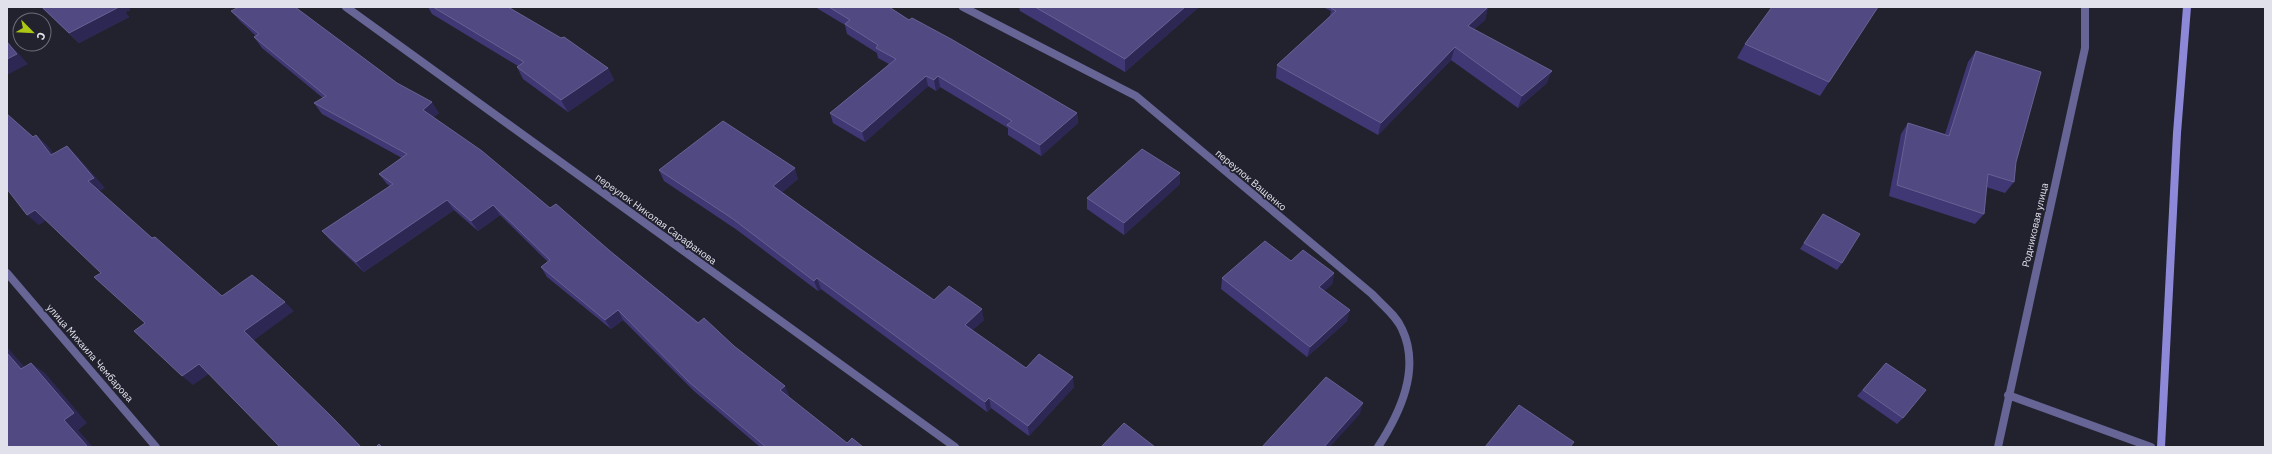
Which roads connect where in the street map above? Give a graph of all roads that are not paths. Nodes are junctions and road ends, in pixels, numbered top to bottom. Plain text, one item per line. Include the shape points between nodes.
1 (346, 7) edge
2 (963, 7) edge
3 (2085, 7) edge
4 (2187, 7) edge
5 (7, 273) edge
6 (2008, 395) junction
7 (156, 447) edge
8 (955, 447) edge
9 (1378, 447) edge
10 (1998, 447) edge
11 (2151, 447) edge
12 (2161, 447) edge

1 - 8 street, переулок Николая Сарафанова
2 - 9 street, переулок Ващенко via 1136,96 1372,294 1401,329 1407,351 1409,374 1403,401 1389,431
3 - 6 street, Родниковая улица via 2085,48
4 - 12 main road via 2177,133
5 - 7 street, улица Михаила Чембарова
6 - 10 street, Родниковая улица
6 - 11 street

